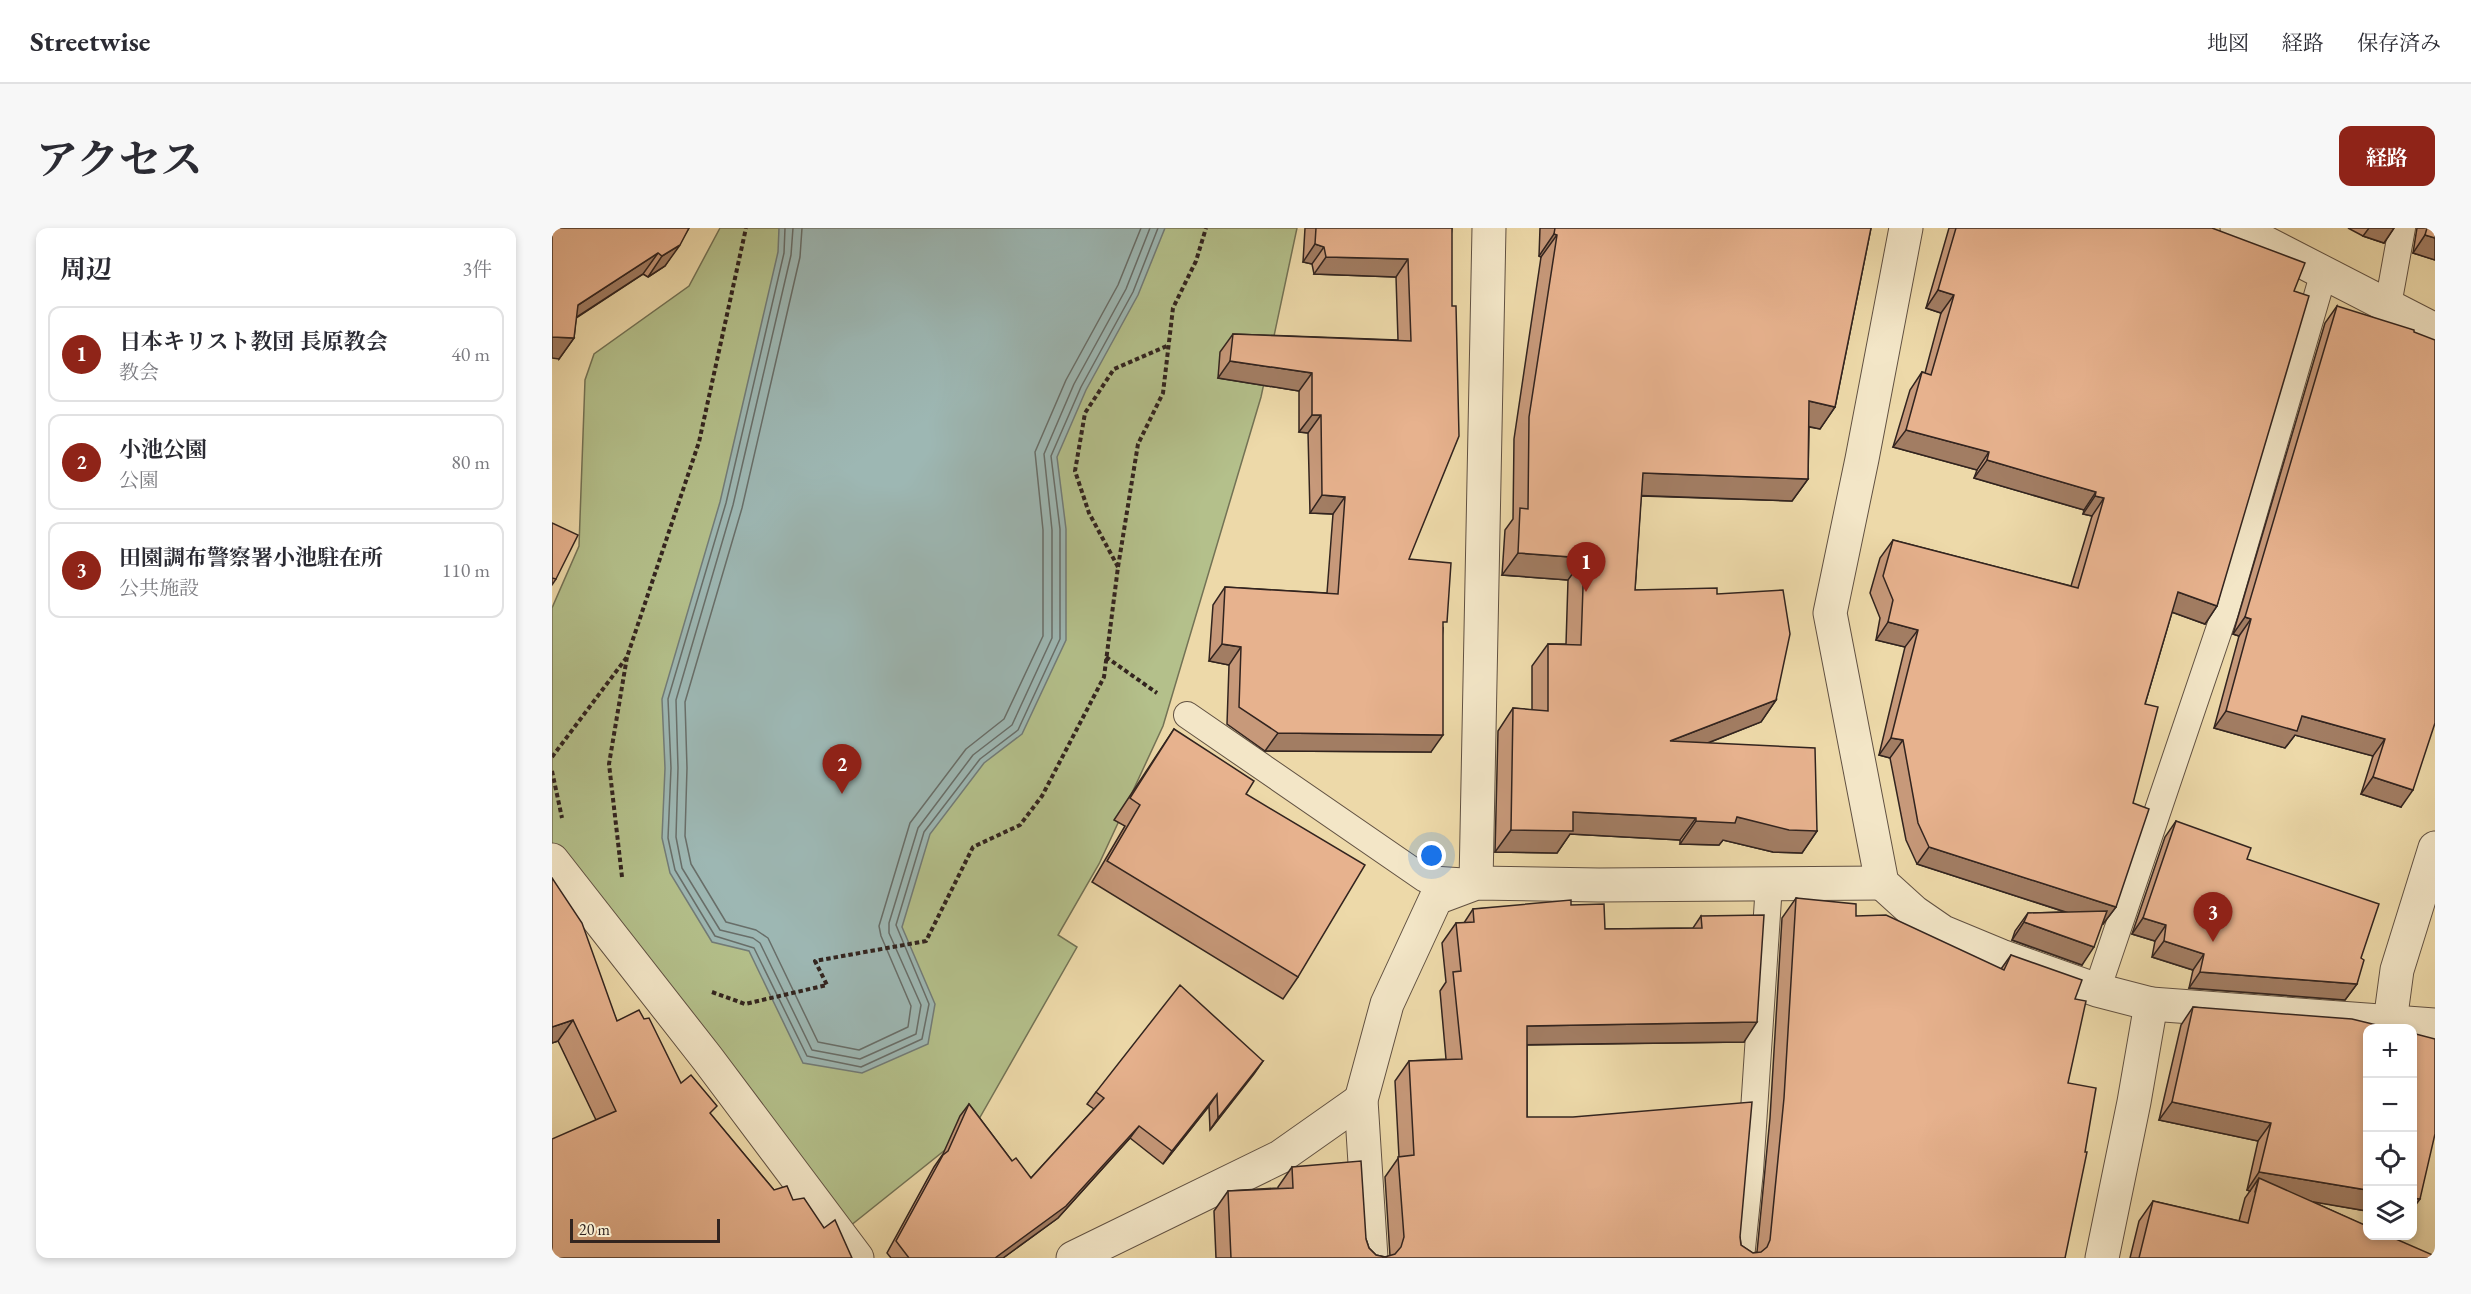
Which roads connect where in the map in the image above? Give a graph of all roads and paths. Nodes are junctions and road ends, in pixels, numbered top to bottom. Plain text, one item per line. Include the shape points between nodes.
1 (746, 228) edge
2 (1206, 228) edge
3 (1489, 228) edge
4 (1906, 228) edge
5 (2237, 228) edge
6 (2402, 228) edge
7 (2324, 272) junction
8 (2388, 305) junction
9 (2435, 330) edge
10 (1167, 346) junction
11 (1118, 567) junction
12 (627, 657) junction
13 (1106, 657) junction
14 (1187, 715) joint
15 (552, 757) edge
16 (2435, 848) edge
17 (552, 860) edge
18 (622, 881) dead end
19 (1476, 883) junction
20 (1769, 884) junction
21 (1882, 884) junction
22 (706, 990) dead end
23 (2097, 990) junction
24 (2151, 1004) junction
25 (2390, 1022) junction
26 (2435, 1025) edge
27 (1361, 1100) junction
28 (857, 1258) edge
29 (1073, 1258) edge
30 (1371, 1258) edge
31 (1741, 1258) edge
32 (2102, 1258) edge

1 - 12 path via 699,442
2 - 10 path via 1196,261 1173,308
3 - 19 street
4 - 21 street via 1830,613
5 - 7 street
6 - 8 lane
7 - 8 street
7 - 23 lane via 2225,612
8 - 9 street
10 - 11 path via 1163,393 1138,444
10 - 11 path via 1114,369 1085,413 1075,471 1089,513
11 - 13 path
12 - 15 path
12 - 18 path via 609,764
13 - 14 path
13 - 22 path via 1104,677 1042,796 1020,825 973,847 926,941 815,961 827,985 745,1005
14 - 19 lane via 1425,879
16 - 25 street via 2397,970
17 - 28 street
19 - 20 street
19 - 27 street via 1436,897 1387,1005
20 - 21 street
20 - 31 lane
21 - 23 street via 1943,932
23 - 24 street
24 - 25 street
24 - 32 street
25 - 26 street
27 - 29 street via 1280,1157
27 - 30 street

